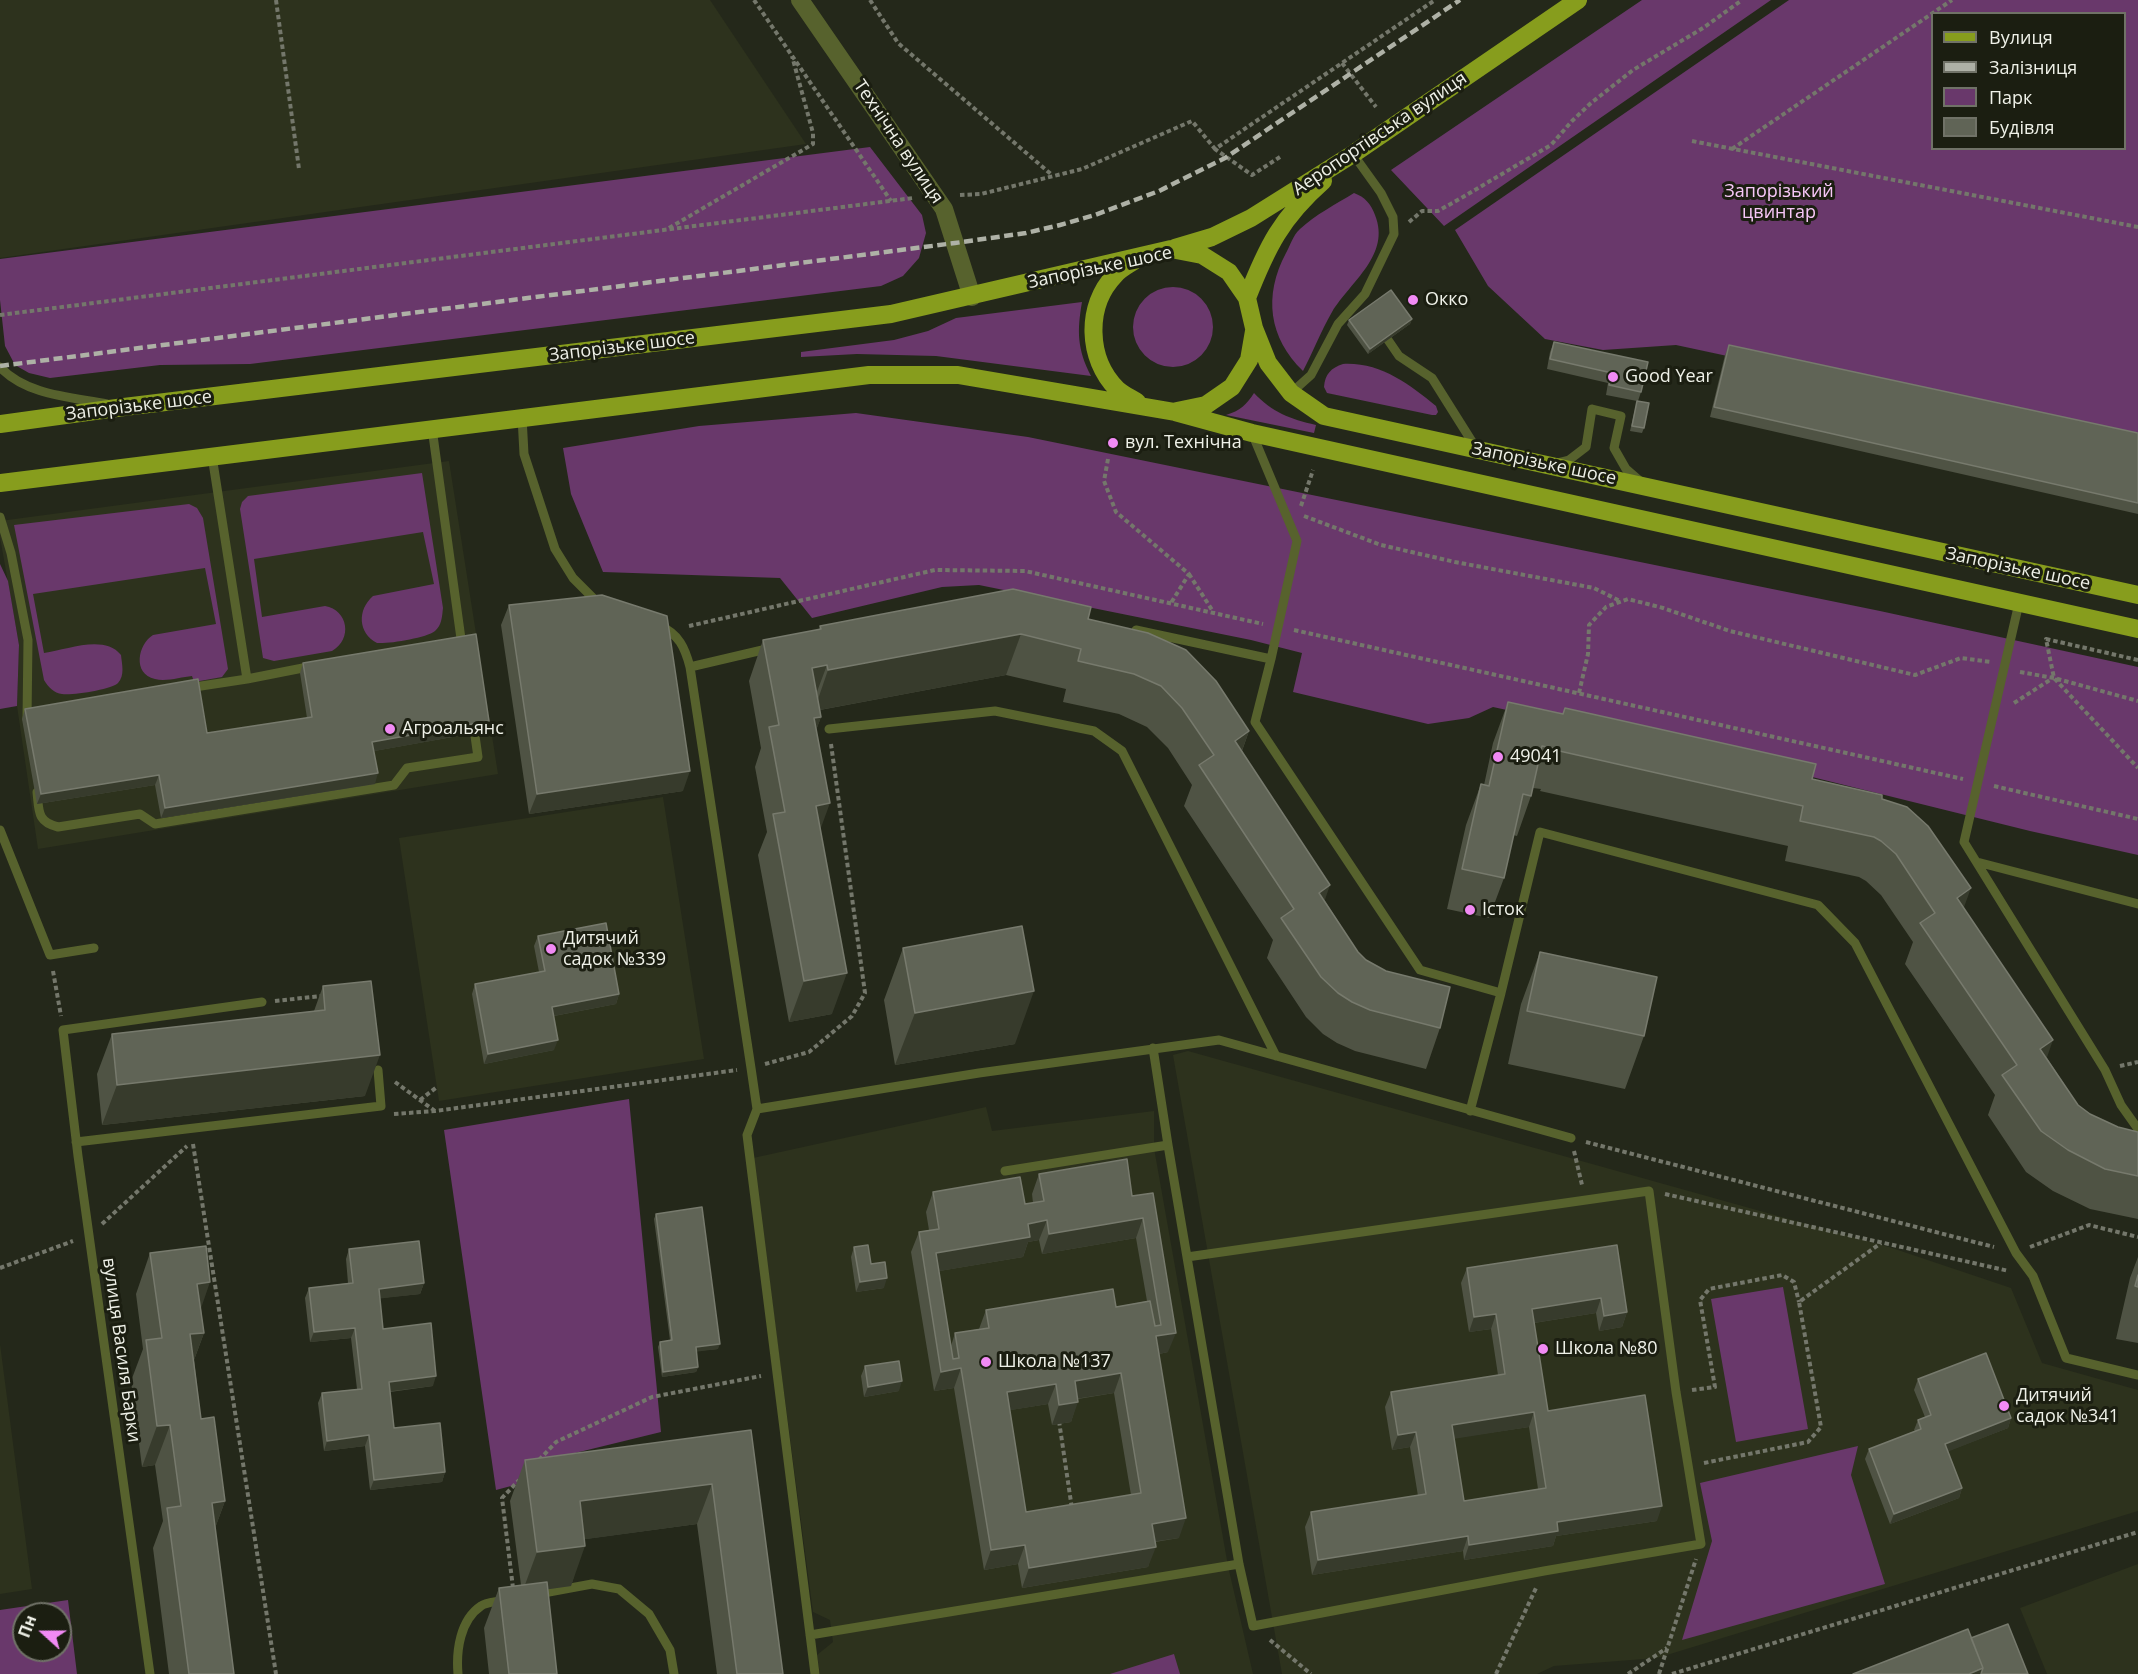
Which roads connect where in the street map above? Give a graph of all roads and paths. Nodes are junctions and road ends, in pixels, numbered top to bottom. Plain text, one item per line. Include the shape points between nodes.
1 (276, 0) edge
2 (754, 0) edge
3 (800, 0) edge
4 (870, 0) edge
5 (1435, 0) edge
6 (1578, 0) edge
7 (1742, 0) edge
8 (1952, 0) edge
9 (1934, 12) edge
10 (1931, 14) edge
11 (792, 56) junction
12 (1341, 63) junction
13 (1376, 107) dead end
14 (1692, 141) dead end
15 (1215, 149) junction
16 (1732, 149) junction
17 (1353, 154) junction
18 (1280, 157) dead end
19 (298, 169) dead end
20 (1053, 176) junction
21 (935, 195) junction
22 (891, 201) junction
23 (2138, 227) edge
24 (668, 230) junction
25 (1394, 234) junction
26 (1171, 249) junction
27 (1140, 256) junction
28 (1365, 294) junction
29 (972, 297) junction
30 (1247, 298) junction
31 (1370, 309) edge
32 (0, 315) edge
33 (1254, 328) junction
34 (1388, 340) edge
35 (0, 367) edge
36 (1291, 393) junction
37 (1144, 406) junction
38 (124, 407) junction
39 (1175, 412) junction
40 (522, 417) junction
41 (0, 424) edge
42 (432, 428) junction
43 (1252, 433) junction
44 (1478, 450) junction
45 (212, 456) junction
46 (1108, 459) dead end
47 (1549, 466) junction
48 (1313, 470) dead end
49 (0, 483) edge
50 (1648, 487) junction
51 (0, 517) edge
52 (2027, 572) junction
53 (1189, 574) junction
54 (2138, 595) edge
55 (1621, 601) junction
56 (1171, 603) junction
57 (2019, 603) junction
58 (608, 607) edge
59 (1214, 613) junction
60 (650, 622) edge
61 (1121, 627) edge
62 (1277, 627) junction
63 (2138, 629) edge
64 (670, 630) junction
65 (461, 636) junction
66 (450, 638) edge
67 (780, 646) edge
68 (464, 658) edge
69 (1271, 659) junction
70 (2138, 660) edge
71 (326, 663) edge
72 (690, 667) junction
73 (2004, 669) junction
74 (2054, 678) junction
75 (247, 679) junction
76 (177, 690) edge
77 (1579, 693) junction
78 (2138, 702) edge
79 (37, 711) edge
80 (26, 713) junction
81 (472, 713) edge
82 (2010, 713) dead end
83 (27, 724) edge
84 (829, 729) joint
85 (2138, 768) edge
86 (1996, 776) dead end
87 (35, 781) edge
88 (1979, 783) junction
89 (1993, 786) junction
90 (2138, 819) edge
91 (0, 830) edge
92 (1977, 862) junction
93 (2138, 904) edge
94 (94, 948) dead end
95 (50, 955) junction
96 (1501, 993) junction
97 (328, 996) edge
98 (262, 1002) joint
99 (63, 1030) junction
100 (1153, 1048) junction
101 (1276, 1056) junction
102 (751, 1068) junction
103 (378, 1070) joint
104 (437, 1087) dead end
105 (420, 1100) junction
106 (757, 1109) junction
107 (435, 1111) junction
108 (1470, 1111) junction
109 (384, 1115) dead end
110 (2138, 1129) edge
111 (1571, 1138) junction
112 (192, 1141) junction
113 (76, 1142) junction
114 (181, 1143) dead end
115 (1168, 1145) junction
116 (1005, 1171) dead end
117 (1649, 1191) junction
118 (1586, 1201) junction
119 (89, 1236) junction
120 (2138, 1237) edge
121 (1881, 1243) junction
122 (2016, 1253) junction
123 (1187, 1257) junction
124 (0, 1268) edge
125 (2033, 1276) junction
126 (1799, 1302) junction
127 (777, 1373) junction
128 (2138, 1375) edge
129 (1676, 1392) junction
130 (1058, 1414) edge
131 (535, 1464) edge
132 (1688, 1466) junction
133 (520, 1479) dead end
134 (1073, 1519) edge
135 (2138, 1532) edge
136 (1701, 1544) junction
137 (1239, 1564) junction
138 (1544, 1571) junction
139 (526, 1596) edge
140 (515, 1598) joint
141 (1253, 1626) junction
142 (810, 1635) junction
143 (1668, 1648) junction
144 (150, 1674) edge
145 (276, 1674) edge
146 (458, 1674) edge
147 (674, 1674) edge
148 (814, 1674) edge
149 (1311, 1674) edge
150 (1496, 1674) edge
151 (1628, 1674) edge
152 (1659, 1674) edge
153 (1672, 1674) edge

1 - 19 path
2 - 11 path
3 - 21 street, Технічна вулиця
4 - 20 path via 898,43
5 - 12 path
6 - 17 main road, Аеропортівська вулиця
7 - 25 path via 1633,70 1591,103 1551,145 1438,211 1422,211
8 - 9 path
10 - 16 path
11 - 22 path
11 - 24 path via 813,144
12 - 13 path
12 - 15 path
14 - 16 path
15 - 18 path via 1252,175
15 - 20 path via 1192,121 1082,169
16 - 23 path
17 - 25 lane via 1393,217
17 - 26 main road, Аеропортівська вулиця via 1251,218 1212,237
17 - 30 main road via 1288,218 1264,255
20 - 21 path via 981,195
21 - 22 path
21 - 29 street, Технічна вулиця via 944,209
22 - 24 path
24 - 32 path
25 - 28 lane
26 - 27 main road, Запорізьке шосе
26 - 30 main road, Запорізьке шосе via 1202,255 1229,272
27 - 29 main road, Запорізьке шосе
27 - 37 main road via 1114,275 1098,302 1092,333 1099,364 1118,390
28 - 31 lane
28 - 36 lane via 1338,324 1311,375
29 - 38 main road, Запорізьке шосе via 891,314
30 - 33 main road, Запорізьке шосе
33 - 36 main road, Запорізьке шосе via 1268,363
33 - 39 main road via 1249,360 1232,387 1206,405
34 - 44 lane via 1399,356 1432,378
35 - 38 lane via 22,384
36 - 44 main road, Запорізьке шосе via 1324,416
37 - 39 main road, Запорізьке шосе
37 - 40 main road, Запорізьке шосе via 958,375 869,375
38 - 41 main road, Запорізьке шосе
39 - 43 main road, Запорізьке шосе
40 - 42 main road, Запорізьке шосе
40 - 58 lane via 524,454 555,549 573,578 597,603
42 - 45 main road, Запорізьке шосе
42 - 65 lane
43 - 57 main road, Запорізьке шосе
43 - 62 lane via 1297,542
44 - 47 main road, Запорізьке шосе
45 - 49 main road, Запорізьке шосе
45 - 75 lane
46 - 53 path via 1104,481 1116,512
47 - 50 main road, Запорізьке шосе
47 - 50 lane via 1569,460 1586,447 1592,410 1602,411 1621,416 1614,448 1626,469
48 - 55 path via 1298,514 1381,545 1594,588
50 - 52 main road, Запорізьке шосе
51 - 80 lane via 28,640
52 - 54 main road, Запорізьке шосе
52 - 57 main road
53 - 56 path
53 - 59 path
55 - 73 path via 1628,599 1664,608 1730,632 1915,675 1960,658 1997,663
55 - 77 path via 1606,607 1589,625 1588,654
56 - 59 path
56 - 64 path via 1025,571 934,570
57 - 63 main road, Запорізьке шосе
57 - 73 lane
59 - 62 path
60 - 64 lane
61 - 69 lane
62 - 69 lane
62 - 77 path
64 - 72 lane via 684,646
65 - 66 lane
65 - 68 lane
67 - 72 lane
69 - 96 lane via 1255,722 1420,970
70 - 74 path via 2046,639
71 - 75 lane
72 - 102 lane
73 - 74 path
73 - 88 lane
74 - 78 path
74 - 82 path via 2013,703
74 - 85 path
75 - 76 lane
77 - 88 path
79 - 80 lane
80 - 83 lane
81 - 87 lane via 478,757 407,768 394,785 155,824 140,814 58,827 46,824 40,815
84 - 101 lane via 995,711 1094,731 1122,751
84 - 102 path via 865,993 852,1016 809,1052
86 - 89 path
88 - 89 path
88 - 92 lane via 1964,842
89 - 90 path
91 - 95 lane
92 - 93 lane
92 - 110 lane
94 - 95 lane
95 - 99 path
96 - 108 lane
96 - 122 lane via 1540,832 1818,905 1855,943
97 - 98 path
98 - 99 lane
99 - 113 lane, вулиця Василя Барки
100 - 101 lane via 1220,1040
100 - 106 lane
100 - 115 lane
101 - 108 lane
102 - 106 lane
102 - 107 path
103 - 105 path
103 - 113 lane via 381,1106
104 - 105 path
105 - 107 path
106 - 127 lane via 747,1135
107 - 109 path
108 - 111 lane
111 - 118 path
111 - 122 path
112 - 114 path
112 - 119 path
112 - 145 path
113 - 119 lane, вулиця Василя Барки
115 - 116 lane
115 - 123 lane
117 - 118 lane
117 - 121 path
117 - 129 lane
118 - 123 lane
119 - 124 path
119 - 144 lane, вулиця Василя Барки
120 - 122 path via 2090,1225
121 - 125 path
121 - 126 path
122 - 125 lane
123 - 137 lane
125 - 128 lane via 2066,1359
126 - 129 path via 1794,1282 1782,1275 1709,1289 1700,1300 1716,1387
126 - 132 path via 1821,1427 1808,1442
127 - 131 path via 652,1397 556,1442
127 - 142 lane
129 - 132 lane
130 - 134 path
132 - 136 lane
133 - 140 path via 502,1498
135 - 153 path
136 - 138 lane
136 - 143 path
137 - 141 lane
137 - 142 lane
138 - 141 lane
138 - 150 path
139 - 147 lane via 592,1584 619,1589 649,1614 670,1650
140 - 146 lane via 482,1604 466,1620 456,1656
141 - 149 path
142 - 148 lane
143 - 151 path
143 - 152 path

